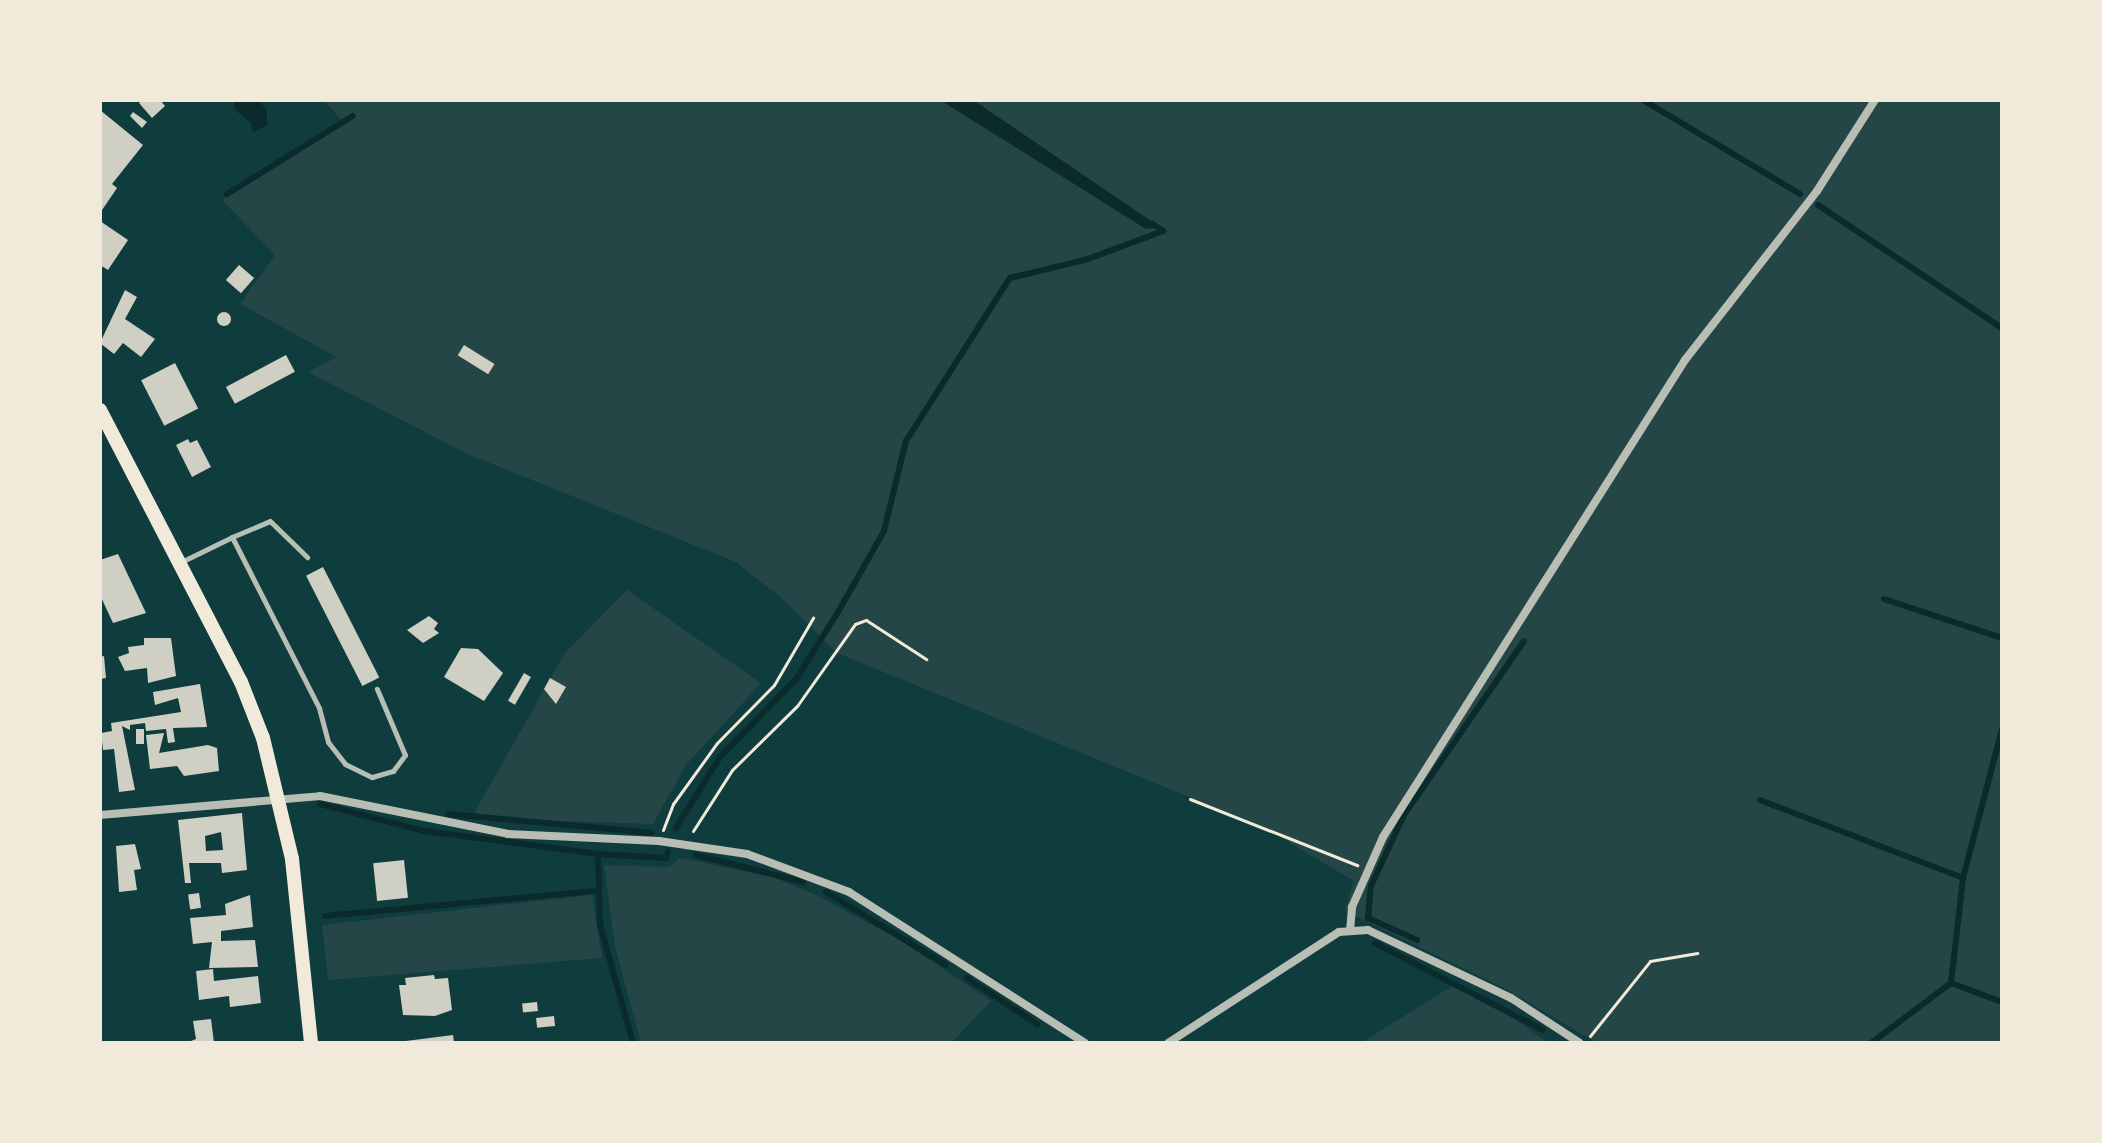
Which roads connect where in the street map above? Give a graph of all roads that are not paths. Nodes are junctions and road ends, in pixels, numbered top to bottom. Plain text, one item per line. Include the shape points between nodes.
1 (1875, 100) edge
2 (100, 410) edge
3 (232, 537) junction
4 (307, 557) dead end
5 (180, 562) junction
6 (377, 689) dead end
7 (281, 797) junction
8 (100, 815) edge
9 (1350, 931) junction
10 (311, 1043) edge
11 (1085, 1043) edge
12 (1168, 1043) edge
13 (1582, 1043) edge

1 - 9 street via 1817,191 1685,360 1383,837 1352,907
2 - 5 main road
3 - 4 lane via 270,521
3 - 5 lane
3 - 6 lane via 319,708 328,742 345,764 372,777 393,771 405,755
5 - 7 main road via 241,682
7 - 8 street
7 - 10 main road
7 - 11 street via 320,796 508,834 687,843 773,862 849,892
9 - 12 street via 1339,932
9 - 13 street via 1368,930 1511,998

